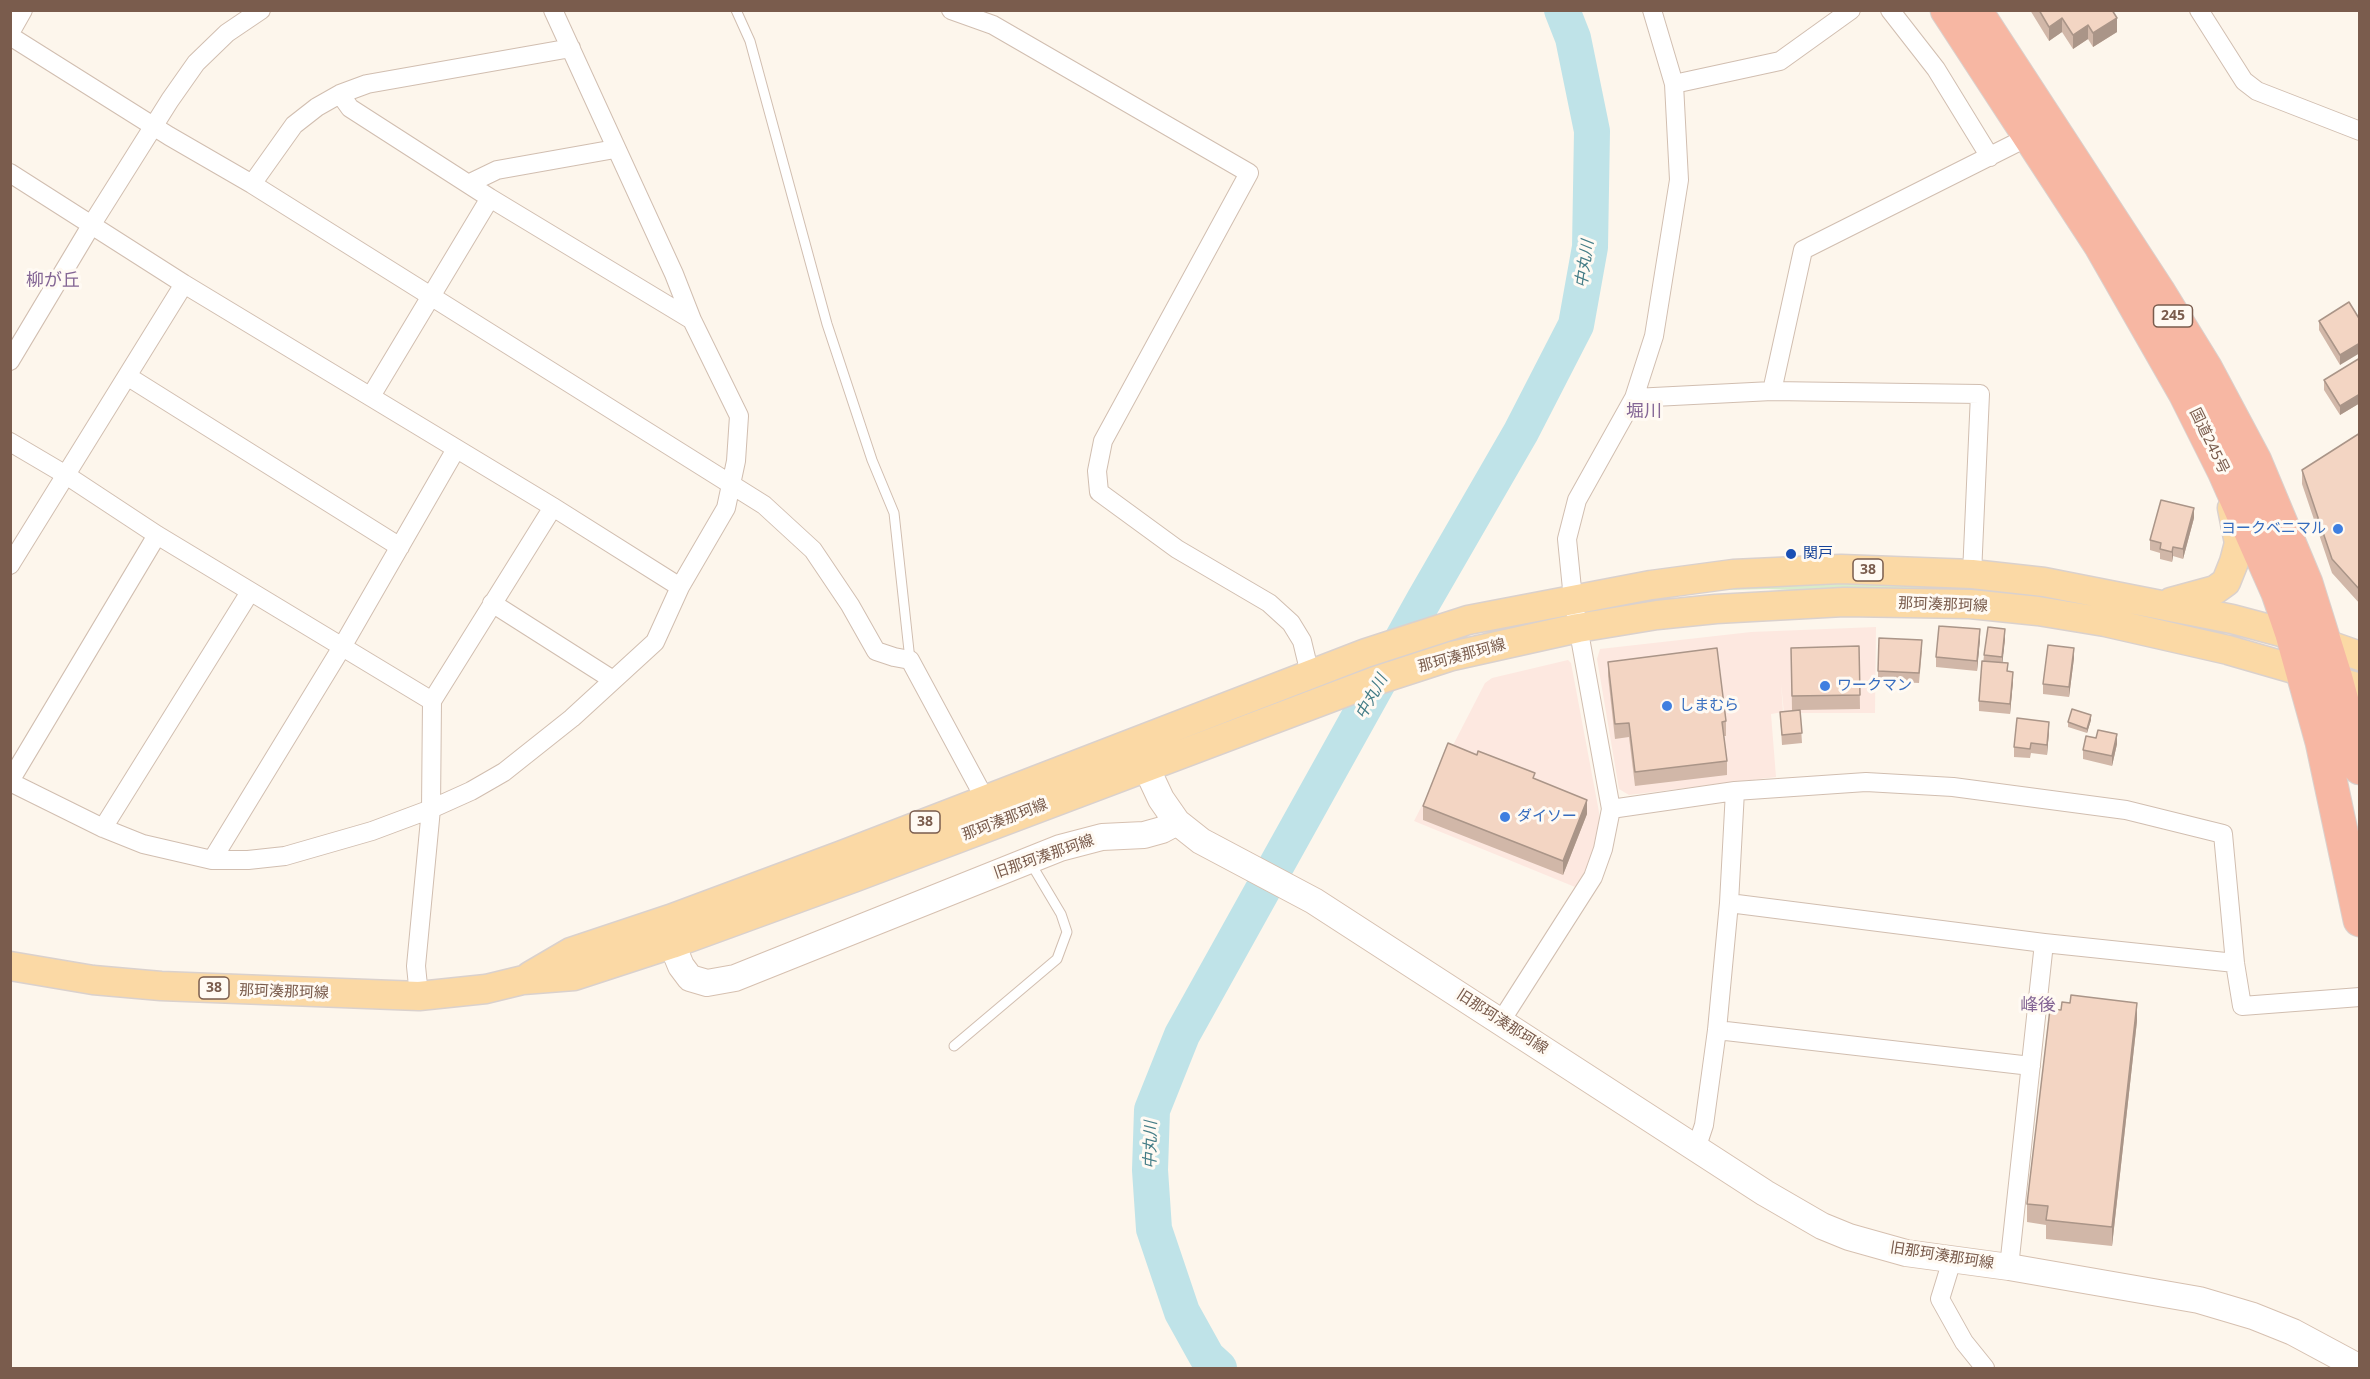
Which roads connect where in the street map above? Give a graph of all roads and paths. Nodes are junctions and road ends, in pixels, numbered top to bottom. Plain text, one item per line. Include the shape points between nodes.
1 (23, 10) edge
2 (261, 10) edge
3 (553, 10) edge
4 (736, 10) edge
5 (951, 10) edge
6 (1652, 10) edge
7 (1851, 10) edge
8 (1890, 10) edge
9 (1947, 10) edge
10 (1976, 10) edge
11 (2199, 10) edge
12 (10, 35) edge
13 (571, 48) junction
14 (1674, 84) junction
15 (340, 94) junction
16 (154, 125) junction
17 (2360, 131) edge
18 (2028, 137) junction
19 (615, 149) junction
20 (1990, 157) junction
21 (10, 172) edge
22 (252, 183) junction
23 (470, 183) junction
24 (490, 198) junction
25 (92, 224) junction
26 (184, 284) junction
27 (431, 296) junction
28 (692, 321) junction
29 (10, 361) edge
30 (127, 376) junction
31 (1772, 391) junction
32 (371, 396) junction
33 (1634, 398) junction
34 (10, 442) edge
35 (456, 449) junction
36 (2224, 471) junction
37 (66, 475) junction
38 (731, 482) junction
39 (553, 507) junction
40 (157, 535) junction
41 (400, 546) junction
42 (10, 565) edge
43 (1972, 574) junction
44 (680, 587) junction
45 (250, 592) junction
46 (1573, 599) junction
47 (492, 603) junction
48 (2163, 604) junction
49 (1578, 628) junction
50 (2292, 634) junction
51 (2326, 644) junction
52 (342, 647) junction
53 (2360, 656) edge
54 (910, 660) junction
55 (2302, 669) junction
56 (1320, 670) junction
57 (613, 680) junction
58 (2348, 683) edge
59 (432, 701) junction
60 (1146, 767) junction
61 (2360, 768) edge
62 (10, 781) edge
63 (1735, 791) junction
64 (985, 799) junction
65 (431, 809) junction
66 (1611, 809) junction
67 (1177, 822) junction
68 (103, 828) junction
69 (212, 860) junction
70 (1029, 860) junction
71 (1730, 903) junction
72 (2360, 920) edge
73 (2044, 943) junction
74 (672, 944) junction
75 (2235, 963) junction
76 (10, 966) edge
77 (522, 980) junction
78 (419, 996) junction
79 (2360, 997) edge
80 (1501, 1021) junction
81 (1717, 1030) junction
82 (954, 1046) dead end
83 (2031, 1066) junction
84 (1696, 1149) junction
85 (1952, 1260) junction
86 (2009, 1267) junction
87 (1985, 1368) edge
88 (2360, 1368) edge

1 - 12 street
2 - 16 street via 227,33 196,63
3 - 13 street
4 - 54 lane via 750,42 827,324 872,460 894,513
5 - 56 street via 993,25 1249,173 1103,441 1097,471 1099,492 1177,549 1269,603 1291,623
6 - 14 street
7 - 14 street via 1780,62
8 - 20 street via 1936,69
9 - 18 highway, 国道245号 / 245
10 - 51 highway, 国道245号 / 245 via 2206,369 2278,513
11 - 17 street via 2250,86
12 - 16 street
13 - 15 street via 367,84
13 - 19 street
14 - 33 street via 1679,180 1654,336
15 - 22 street via 294,125
15 - 23 street via 350,108
16 - 22 street
16 - 25 street
18 - 20 street
18 - 36 highway, 国道245号 / 245 via 2107,257 2185,393
19 - 23 street via 497,170
19 - 28 street
20 - 31 street via 1803,250
21 - 25 street
22 - 27 street
23 - 24 street
24 - 27 street
24 - 28 street
25 - 26 street
25 - 29 street
26 - 30 street
26 - 32 street
27 - 32 street
27 - 38 street
28 - 38 street via 740,416
30 - 37 street
30 - 41 street
31 - 33 street
31 - 43 street via 1980,394
32 - 35 street
33 - 46 street via 1576,500 1567,539
34 - 37 street
35 - 39 street
35 - 41 street
36 - 48 main road via 2239,543 2226,582 2215,590
36 - 50 highway, 国道245号 / 245
37 - 40 street
37 - 42 street
38 - 44 street via 726,508
38 - 54 street via 764,505 813,550 876,651
39 - 44 street
39 - 47 street
40 - 45 street
40 - 62 street
41 - 52 street
43 - 46 main road, 那珂湊那珂線 / 38 via 1841,569 1733,574
43 - 48 main road, 那珂湊那珂線 / 38 via 2044,582
44 - 57 street via 655,642
45 - 52 street
45 - 68 street
46 - 49 street
46 - 56 main road, 那珂湊那珂線 / 38 via 1468,620
47 - 57 street
47 - 59 street
48 - 50 main road, 那珂湊那珂線 / 38
49 - 55 main road, 那珂湊那珂線 / 38 via 1716,609 1844,603 1970,604 2105,622
49 - 60 main road, 那珂湊那珂線 / 38 via 1452,656
49 - 66 street
50 - 51 main road, 那珂湊那珂線
50 - 55 highway, 国道245号 / 245
51 - 53 main road, 那珂湊那珂線
51 - 58 highway, 国道245号 / 245
52 - 59 street
52 - 69 street
54 - 64 street
55 - 58 main road, 那珂湊那珂線
55 - 72 highway, 国道245号 / 245 via 2325,752
56 - 64 main road, 那珂湊那珂線 / 38
57 - 65 street via 504,772
58 - 61 highway, 国道245号 / 245
59 - 65 street
60 - 67 street
60 - 74 main road, 那珂湊那珂線 / 38
62 - 68 street
63 - 66 street
63 - 71 street
63 - 75 street via 1866,782 1953,787 2126,810 2223,834
64 - 77 main road, 那珂湊那珂線 / 38 via 670,919 571,952
65 - 69 street via 285,856
65 - 78 street via 416,966
66 - 80 street via 1593,877
67 - 70 street, 旧那珂湊那珂線 via 1144,835 1102,837
67 - 80 street, 旧那珂湊那珂線 via 1201,841 1314,901
68 - 69 street via 143,844
70 - 74 street, 旧那珂湊那珂線 via 735,978 707,983 690,978
70 - 82 lane via 1064,923 1066,932 1057,959
71 - 73 street
71 - 81 street
73 - 75 street
73 - 83 street
74 - 77 main road, 那珂湊那珂線 / 38 via 574,976
75 - 79 street via 2242,1006
76 - 78 main road, 那珂湊那珂線 / 38 via 161,986
77 - 78 main road, 那珂湊那珂線 / 38 via 486,989
80 - 84 street, 旧那珂湊那珂線
81 - 83 street
81 - 84 street via 1704,1125
83 - 86 street
84 - 85 street, 旧那珂湊那珂線 via 1822,1226 1906,1253
85 - 86 street, 旧那珂湊那珂線
85 - 87 street via 1940,1299 1964,1342
86 - 88 street, 旧那珂湊那珂線 via 2199,1300 2293,1332

